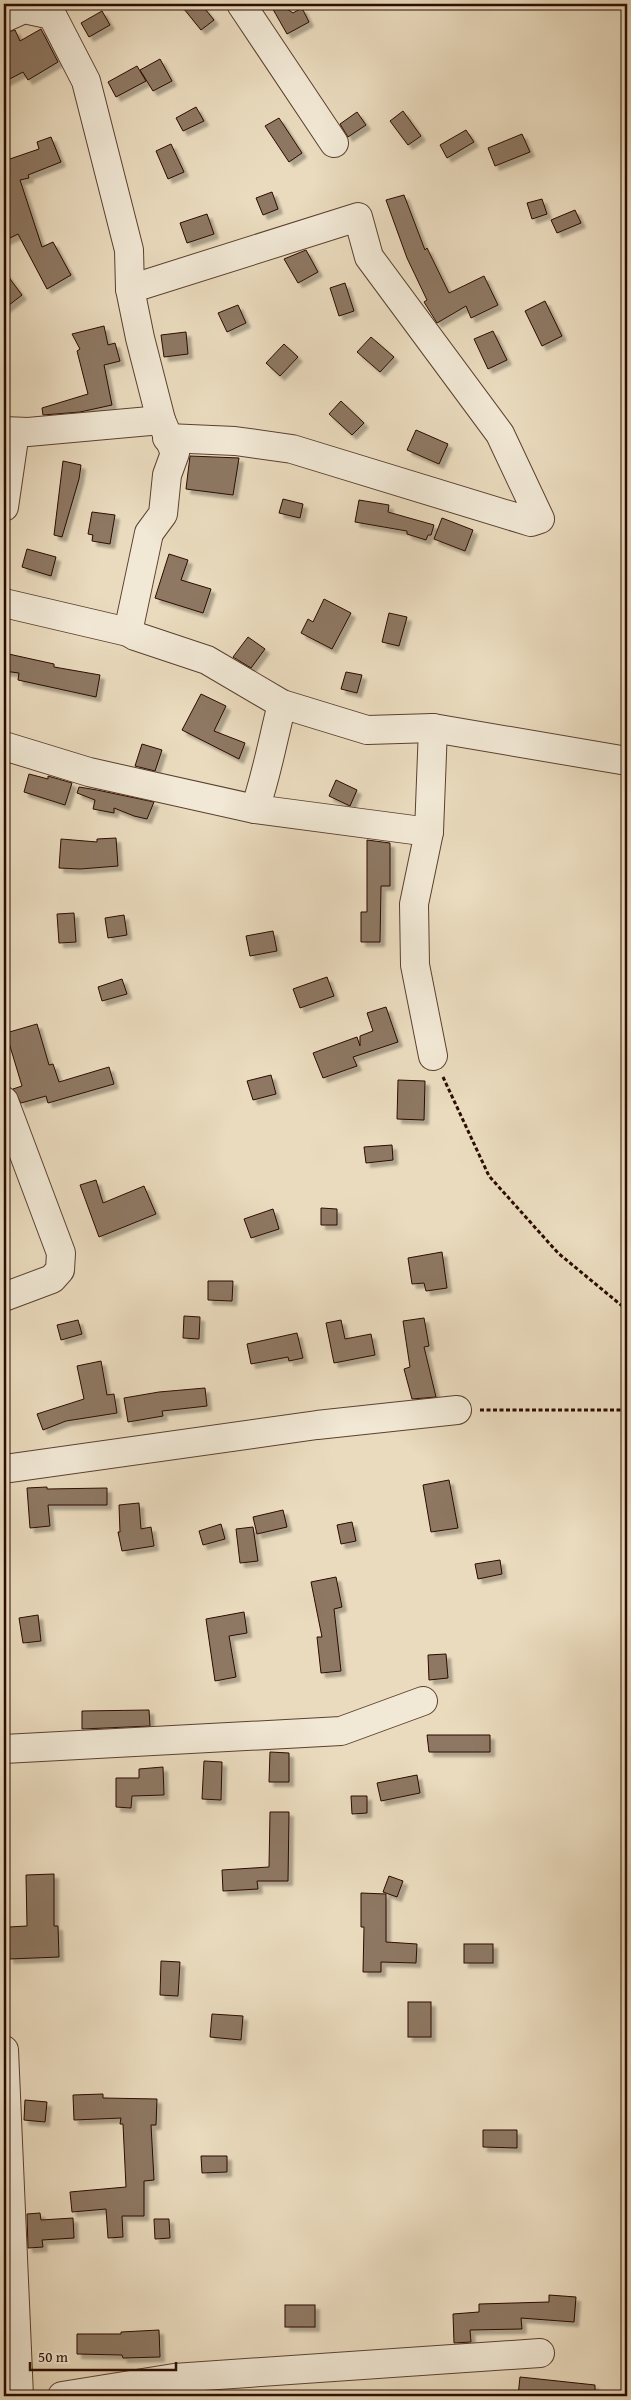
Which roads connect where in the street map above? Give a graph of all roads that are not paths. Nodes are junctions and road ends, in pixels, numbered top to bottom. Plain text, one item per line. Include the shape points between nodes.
1 (241, 4) edge
2 (4, 18) edge
3 (334, 143) dead end
4 (130, 289) junction
5 (164, 429) junction
6 (10, 431) edge
7 (4, 507) edge
8 (4, 602) edge
9 (128, 632) junction
10 (282, 704) junction
11 (433, 728) junction
12 (4, 746) edge
13 (627, 761) edge
14 (255, 809) junction
15 (429, 832) junction
16 (433, 1056) road end
17 (4, 1101) edge
18 (4, 1297) edge
19 (456, 1410) road end
20 (4, 1469) edge
21 (423, 1701) dead end
22 (4, 1749) edge
23 (4, 2053) edge
24 (8, 2279) edge
25 (540, 2353) dead end
26 (19, 2396) edge
27 (62, 2396) edge

1 - 3 street
2 - 4 street via 24,9 52,15 86,82 129,250
4 - 5 street
4 - 5 street via 358,217 369,257 500,434 540,519 531,522 292,449
5 - 6 street
5 - 9 street via 175,452 167,476 163,514 149,532
6 - 7 street
8 - 9 street
9 - 10 street via 207,660
10 - 11 street via 367,730
10 - 14 street via 268,754 267,774
11 - 13 street
11 - 15 street
12 - 14 street via 88,772
14 - 15 street
15 - 16 street via 414,904 415,965
17 - 18 street via 61,1253 60,1270 52,1278
19 - 20 street via 316,1425
21 - 22 street via 341,1731
23 - 24 street
24 - 26 street
25 - 27 street via 174,2378

